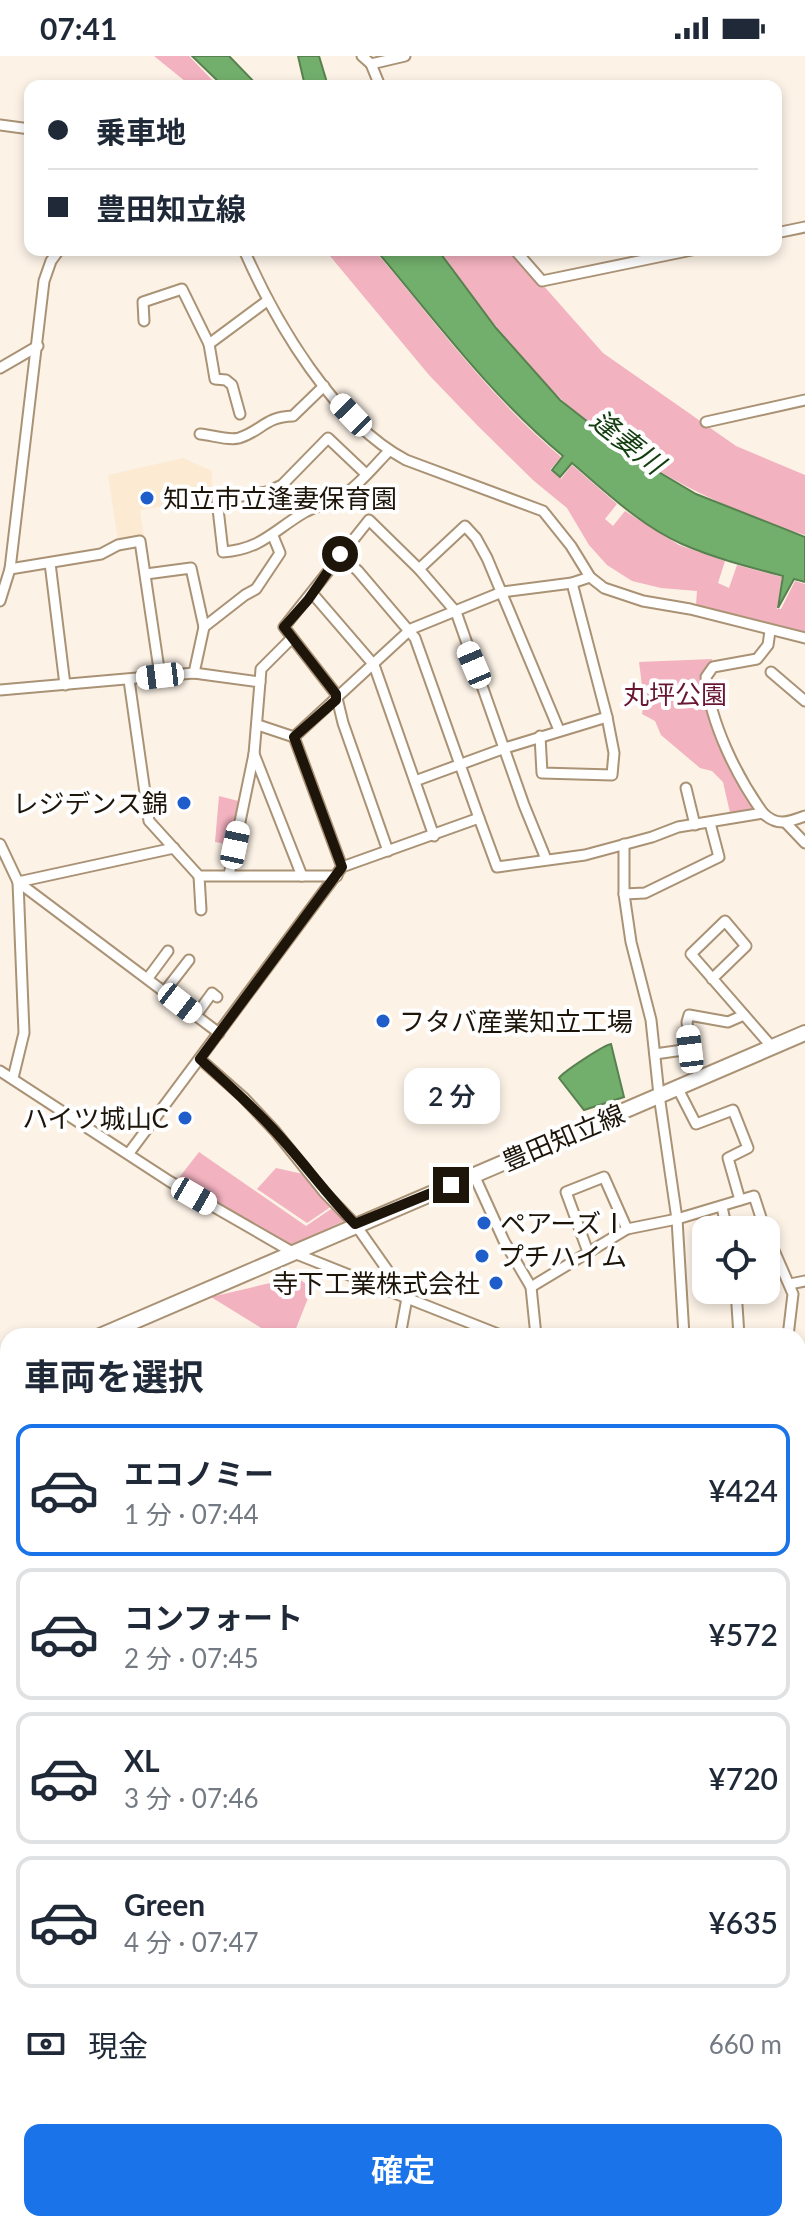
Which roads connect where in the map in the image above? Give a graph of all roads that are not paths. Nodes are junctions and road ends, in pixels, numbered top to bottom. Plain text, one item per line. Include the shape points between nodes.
1 (362, 56) edge
2 (405, 56) edge
3 (371, 64) junction
4 (378, 80) edge
5 (0, 125) edge
6 (24, 128) edge
7 (805, 227) edge
8 (782, 232) edge
9 (55, 256) edge
10 (247, 256) edge
11 (520, 256) edge
12 (663, 256) edge
13 (267, 301) junction
14 (144, 321) dead end
15 (209, 344) junction
16 (38, 346) junction
17 (0, 368) edge
18 (324, 386) junction
19 (805, 400) edge
20 (240, 414) dead end
21 (706, 422) dead end
22 (200, 434) dead end
23 (389, 451) junction
24 (366, 474) junction
25 (273, 536) junction
26 (340, 554) junction
27 (50, 563) junction
28 (10, 569) junction
29 (419, 569) junction
30 (146, 574) junction
31 (590, 577) junction
32 (572, 583) junction
33 (502, 592) junction
34 (312, 593) junction
35 (0, 601) edge
36 (456, 612) junction
37 (204, 627) junction
38 (411, 629) junction
39 (770, 631) junction
40 (292, 638) junction
41 (805, 638) edge
42 (374, 665) junction
43 (771, 672) dead end
44 (194, 673) junction
45 (160, 676) junction
46 (129, 680) junction
47 (260, 682) junction
48 (65, 685) junction
49 (0, 690) edge
50 (336, 700) junction
51 (805, 701) edge
52 (607, 717) junction
53 (258, 725) junction
54 (559, 730) junction
55 (540, 736) junction
56 (294, 737) junction
57 (505, 748) junction
58 (254, 754) junction
59 (460, 765) junction
60 (415, 781) junction
61 (686, 788) dead end
62 (763, 813) junction
63 (805, 816) edge
64 (479, 818) junction
65 (710, 823) junction
66 (786, 823) junction
67 (695, 825) junction
68 (434, 836) junction
69 (805, 843) edge
70 (0, 844) edge
71 (624, 844) junction
72 (174, 848) junction
73 (388, 851) junction
74 (546, 859) junction
75 (340, 872) junction
76 (229, 875) junction
77 (199, 876) junction
78 (302, 876) junction
79 (18, 882) junction
80 (624, 894) junction
81 (201, 910) dead end
82 (168, 951) dead end
83 (189, 960) dead end
84 (148, 978) junction
85 (712, 979) junction
86 (165, 991) junction
87 (217, 997) dead end
88 (196, 1015) junction
89 (744, 1015) junction
90 (219, 1033) junction
91 (805, 1033) edge
92 (772, 1047) junction
93 (655, 1054) junction
94 (200, 1059) junction
95 (0, 1071) edge
96 (13, 1078) junction
97 (677, 1087) junction
98 (659, 1095) junction
99 (129, 1153) junction
100 (474, 1175) junction
101 (740, 1200) junction
102 (722, 1207) junction
103 (724, 1216) edge
104 (761, 1216) edge
105 (677, 1219) junction
106 (355, 1224) junction
107 (627, 1229) junction
108 (588, 1252) junction
109 (294, 1253) junction
110 (780, 1262) edge
111 (805, 1281) edge
112 (790, 1284) junction
113 (531, 1287) junction
114 (407, 1298) junction
115 (737, 1304) edge
116 (119, 1328) edge
117 (401, 1328) edge
118 (483, 1328) edge
119 (535, 1328) edge
120 (684, 1328) edge
121 (738, 1328) edge
122 (789, 1328) edge

1 - 3 street
2 - 3 street
3 - 4 street
5 - 6 street
7 - 8 street
9 - 16 street via 44,281
10 - 13 street
11 - 12 street via 542,281
13 - 15 street
13 - 18 street
14 - 15 street via 143,302 182,289
15 - 20 street via 215,379 232,385
16 - 17 street
16 - 28 street
18 - 22 street via 293,416 266,421 244,436
18 - 23 street
19 - 21 street
23 - 24 street
23 - 31 street via 543,511
24 - 25 street via 346,493 304,513
24 - 25 street via 328,438 282,485 217,500 223,552 243,550
25 - 37 street via 280,553 256,589
26 - 29 street via 369,520
26 - 34 street
26 - 38 street
27 - 28 street
27 - 30 street via 140,541
27 - 48 street
28 - 35 street
29 - 33 street via 465,526
29 - 36 street
30 - 37 street via 191,568
30 - 45 street
31 - 32 street
31 - 39 street via 604,588 643,601
32 - 33 street
32 - 52 street
33 - 36 street
33 - 54 street
34 - 40 street via 284,627
34 - 42 street
36 - 38 street
36 - 57 street
37 - 44 street
38 - 42 street
38 - 59 street
39 - 41 street
39 - 62 street via 768,645 757,659 713,667 706,677 739,779
40 - 47 street via 261,669
40 - 50 street
42 - 50 street
42 - 60 street
43 - 51 street
44 - 45 street
44 - 47 street
45 - 46 street
46 - 48 street
46 - 72 street via 149,821
47 - 53 street
48 - 49 street
50 - 56 street
50 - 73 street
52 - 54 street
52 - 55 street via 612,775 542,773
53 - 56 street
53 - 58 street
54 - 55 street
55 - 57 street
56 - 75 street
57 - 59 street
57 - 74 street
58 - 76 street
58 - 78 street
59 - 60 street
59 - 64 street
60 - 68 street
61 - 67 street
62 - 65 street
62 - 66 street
63 - 66 street
64 - 68 street
64 - 74 street via 497,867
65 - 67 street
65 - 80 street via 719,857 645,893
66 - 69 street
67 - 71 street
68 - 73 street
70 - 79 street
71 - 74 street
71 - 80 street
72 - 77 street
72 - 79 street
73 - 75 street
75 - 78 street
75 - 90 street
76 - 77 street
76 - 78 street
77 - 81 street
79 - 84 street
79 - 96 street via 24,1033
80 - 93 street
82 - 84 street
83 - 86 street
84 - 86 street
85 - 85 street via 691,954 725,921 746,946
85 - 89 street
86 - 88 street
87 - 88 street via 212,993
88 - 90 street
89 - 92 street
89 - 93 street via 728,1022 689,1015 690,1049
90 - 94 street
91 - 92 main road, 豊田知立線
92 - 97 main road, 豊田知立線
93 - 98 street
94 - 99 street
94 - 106 street via 275,1131
95 - 96 street
96 - 99 street
97 - 98 main road, 豊田知立線
97 - 101 street via 696,1124 733,1110 748,1148 728,1158
98 - 100 main road, 豊田知立線
98 - 105 street
99 - 109 street
100 - 106 main road, 豊田知立線
100 - 113 street
101 - 102 street
101 - 104 street via 754,1196
102 - 103 street
102 - 105 street
105 - 107 street
105 - 120 street
106 - 109 main road, 豊田知立線
106 - 114 street
107 - 108 street
107 - 108 street via 604,1177 566,1192
108 - 113 street
109 - 114 street
109 - 116 main road, 豊田知立線
110 - 112 street
111 - 112 street
112 - 122 street
113 - 119 street
114 - 117 street
114 - 118 street
115 - 121 street

